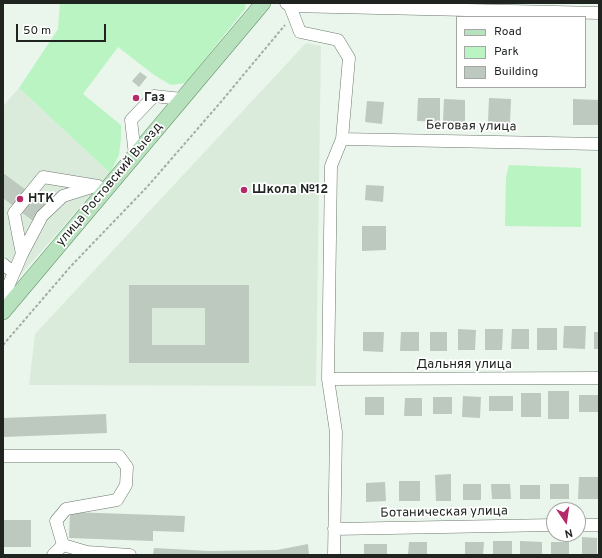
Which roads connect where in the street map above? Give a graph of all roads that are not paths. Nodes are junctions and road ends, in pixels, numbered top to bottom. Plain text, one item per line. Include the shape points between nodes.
1 (263, 3) edge
2 (290, 8) edge
3 (599, 13) edge
4 (182, 99) junction
5 (342, 139) junction
6 (599, 144) edge
7 (135, 155) junction
8 (113, 181) junction
9 (98, 186) junction
10 (22, 254) junction
11 (5, 270) edge
12 (3, 298) edge
13 (3, 312) edge
14 (599, 378) edge
15 (328, 379) junction
16 (3, 456) edge
17 (546, 525) edge
18 (586, 525) edge
19 (599, 525) edge
20 (334, 529) junction
21 (63, 545) junction
22 (53, 555) edge
23 (130, 555) edge
24 (334, 555) edge

1 - 4 main road, улица Ростовский Выезд
2 - 3 street
2 - 5 street via 300,32 338,40 350,58
4 - 7 main road, улица Ростовский Выезд
4 - 7 street via 154,96 131,120
5 - 6 street, Беговая улица
5 - 15 street via 331,166
7 - 8 main road, улица Ростовский Выезд
8 - 9 street
8 - 13 main road, улица Ростовский Выезд
9 - 10 street via 63,196 42,216
9 - 10 street via 43,177 14,213
10 - 11 street
10 - 12 street
14 - 15 street, Дальняя улица
15 - 20 street via 336,432
16 - 21 street via 119,456 127,467 126,485 117,500 66,509 56,521
17 - 20 street, Ботаническая улица
18 - 19 street
20 - 24 street
21 - 22 street
21 - 23 street via 87,552

